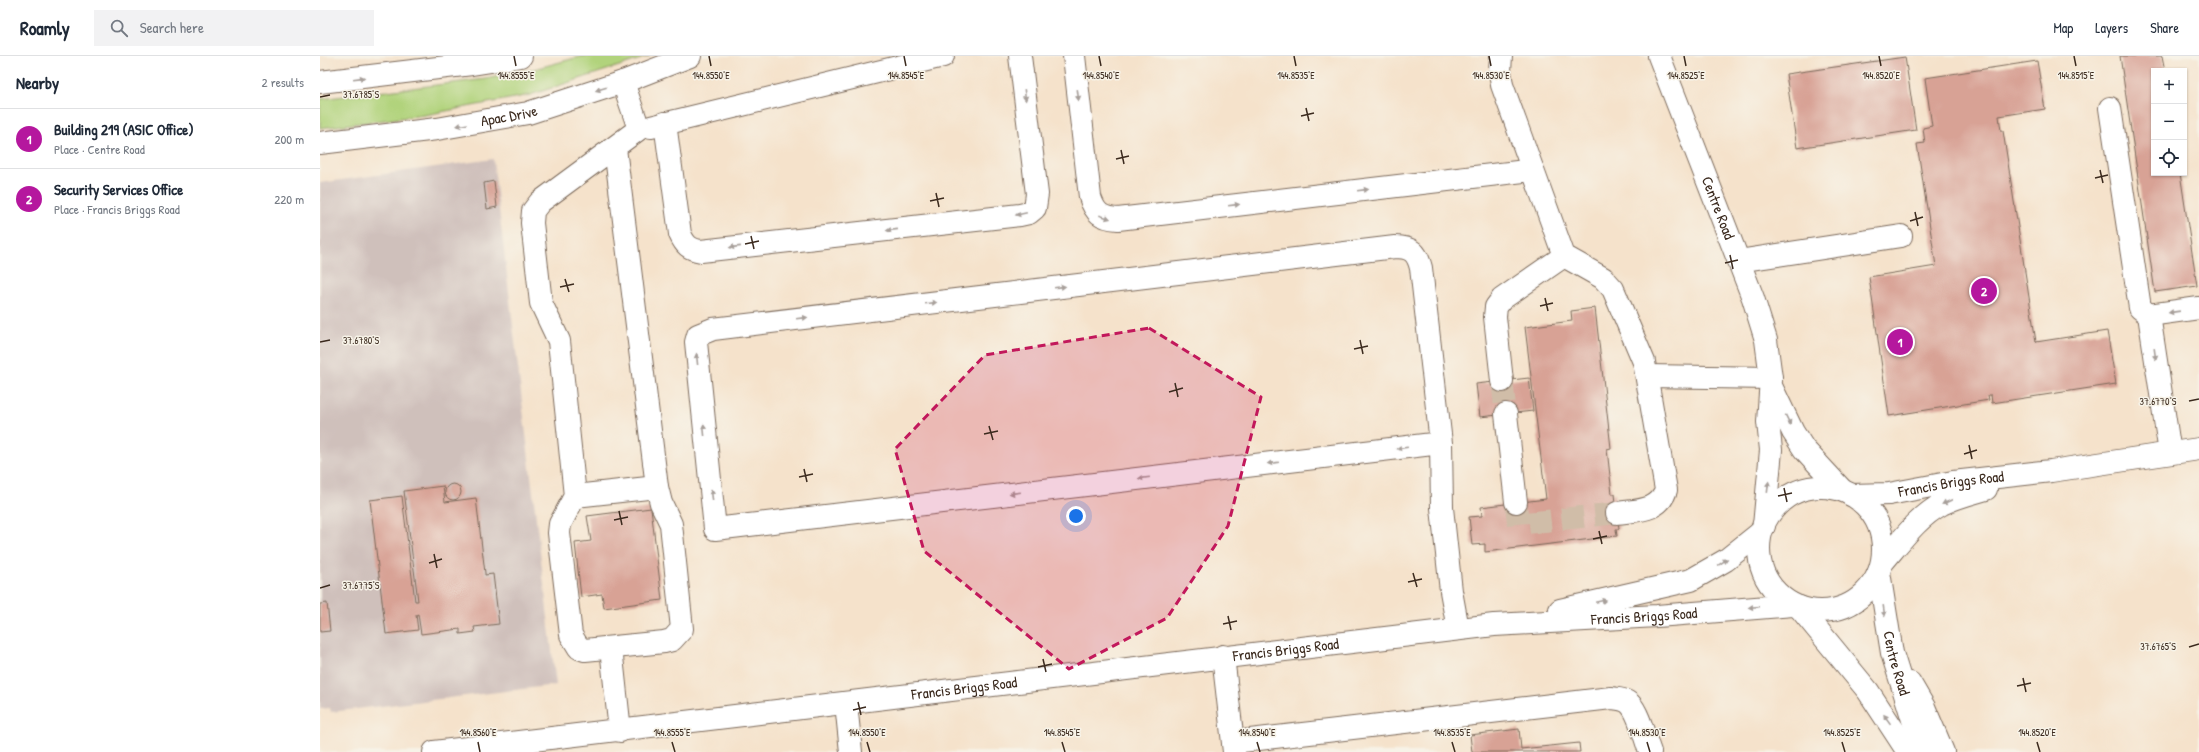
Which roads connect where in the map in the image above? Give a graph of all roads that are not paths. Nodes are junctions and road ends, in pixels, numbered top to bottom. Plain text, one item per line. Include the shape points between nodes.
1 (521, 56) edge
2 (690, 56) edge
3 (943, 56) edge
4 (1020, 56) edge
5 (1074, 56) edge
6 (1501, 56) edge
7 (1659, 56) edge
8 (320, 82) edge
9 (623, 82) junction
10 (2110, 108) dead end
11 (665, 123) junction
12 (639, 129) junction
13 (320, 143) edge
14 (615, 148) junction
15 (1533, 170) junction
16 (1901, 236) dead end
17 (1564, 256) junction
18 (1738, 261) junction
19 (2199, 308) edge
20 (2149, 315) junction
21 (1647, 376) junction
22 (1502, 382) tunnel mouth
23 (1771, 382) junction
24 (1506, 414) tunnel mouth
25 (1441, 443) junction
26 (2199, 449) edge
27 (2170, 453) junction
28 (2051, 471) junction
29 (657, 487) junction
30 (1846, 493) junction
31 (575, 496) junction
32 (1516, 502) tunnel mouth
33 (1617, 513) tunnel mouth
34 (1762, 529) junction
35 (1881, 567) junction
36 (1796, 606) junction
37 (1494, 625) junction
38 (1458, 629) junction
39 (611, 648) junction
40 (1892, 652) junction
41 (1223, 656) junction
42 (846, 703) junction
43 (620, 731) junction
44 (547, 745) edge
45 (1234, 747) edge
46 (434, 752) edge
47 (851, 752) edge
48 (1650, 752) edge
49 (1908, 752) edge
50 (1923, 752) edge
51 (1943, 752) edge

8 -> 1 street
2 - 9 street, Apac Drive
3 - 11 street
4 -> 11 street via 1037,194 1035,208 1029,213 701,251 688,247 683,241
5 -> 15 street via 1090,197 1096,212 1108,218 1118,219
6 - 15 street via 1502,85
7 - 18 street, Centre Road
9 - 12 street
9 -> 13 street, Apac Drive via 528,113 437,129
10 - 20 street via 2140,308
11 - 12 street
12 - 14 street
14 - 29 street
14 - 31 street via 540,202 533,211 532,223 541,302 559,341
15 - 17 street
16 - 18 street
17 - 21 street via 1603,278 1613,289 1644,362
17 - 22 street via 1496,307
18 - 23 street, Centre Road via 1760,317 1766,340
19 -> 20 street
20 -> 27 street
21 - 23 street
21 - 33 street via 1666,490 1660,502 1653,506
23 -> 30 street, Centre Road via 1793,432 1804,449
34 -> 23 street, Centre Road via 1772,450 1768,422
24 - 32 street
25 -> 25 street via 715,529 696,351 698,336 713,329 1406,247 1419,258
25 - 38 street via 1442,508 1450,591
26 - 27 street, Francis Briggs Road
27 - 28 street, Francis Briggs Road
28 - 30 street, Francis Briggs Road via 1953,482 1889,494
28 -> 35 street, Francis Briggs Road via 1942,504 1921,519
29 - 31 street
29 - 39 street via 671,524 682,629 672,640
30 - 34 street via 1821,487 1801,491 1782,501
30 - 35 street via 1869,509 1878,523 1883,539
31 - 39 street via 560,524 559,533 571,635 578,648
34 - 36 street via 1759,553 1764,574 1776,592
37 -> 34 street, Francis Briggs Road via 1692,580 1726,560
35 - 36 street via 1874,583 1866,592 1846,606 1823,611
35 -> 40 street, Centre Road
36 -> 37 street, Francis Briggs Road
49 -> 36 street, Centre Road via 1868,691
37 - 38 street, Francis Briggs Road
38 - 41 street, Francis Briggs Road
39 - 43 street
40 - 50 street, Centre Road
40 - 51 street via 1924,707
41 - 42 street, Francis Briggs Road
41 - 45 street
42 - 43 street, Francis Briggs Road
42 - 47 street
43 - 44 street, Francis Briggs Road
44 - 46 street, Francis Briggs Road
45 - 48 street via 1612,698 1621,699 1634,710

